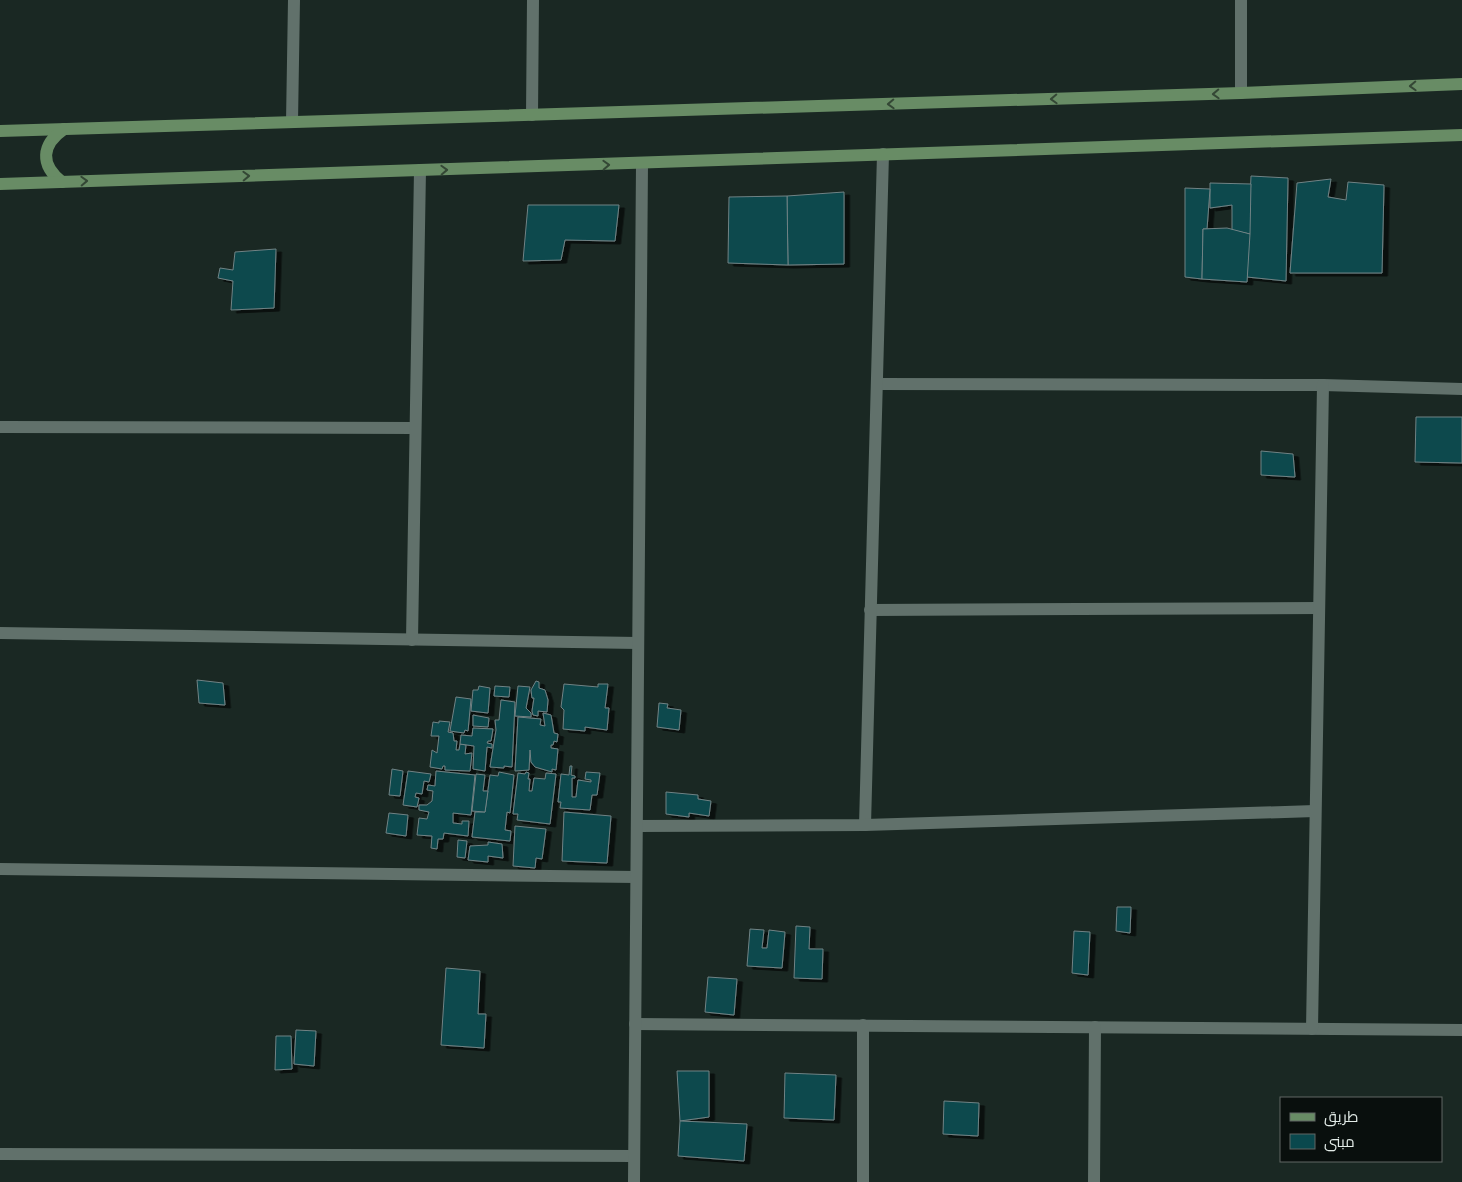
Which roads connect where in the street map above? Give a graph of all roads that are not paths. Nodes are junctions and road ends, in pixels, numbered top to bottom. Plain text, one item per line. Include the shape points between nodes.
1 (294, 0) edge
2 (533, 0) edge
3 (1241, 0) edge
4 (1462, 84) edge
5 (1241, 93) junction
6 (532, 115) junction
7 (292, 122) junction
8 (64, 130) junction
9 (0, 132) edge
10 (1462, 135) edge
11 (882, 154) junction
12 (642, 164) junction
13 (420, 170) junction
14 (62, 182) junction
15 (0, 184) edge
16 (877, 384) junction
17 (1323, 385) junction
18 (1462, 389) edge
19 (0, 427) edge
20 (415, 428) junction
21 (1319, 608) junction
22 (870, 610) junction
23 (0, 633) edge
24 (412, 640) junction
25 (638, 643) junction
26 (1315, 812) junction
27 (865, 825) junction
28 (637, 826) junction
29 (0, 869) edge
30 (636, 877) junction
31 (635, 1024) junction
32 (863, 1025) junction
33 (1095, 1027) junction
34 (1312, 1029) junction
35 (1462, 1030) edge
36 (0, 1154) edge
37 (634, 1156) junction
38 (634, 1182) edge
39 (863, 1182) edge
40 (1094, 1182) edge

1 - 7 street
2 - 6 street
3 - 5 street
4 -> 5 street
5 -> 6 street
6 - 7 street
7 - 8 street
8 - 9 street
8 - 14 street via 53,137 47,148 46,162 52,174
10 - 11 street
11 - 12 street
11 - 16 street
13 -> 12 street
12 - 25 street
14 -> 13 street
13 - 20 street
14 - 15 street
16 - 17 street
16 - 22 street
17 - 18 street
17 - 21 street
19 - 20 street
20 - 24 street
21 - 22 street
21 - 26 street
22 - 27 street
23 - 24 street
24 - 25 street
25 - 28 street
26 - 27 street
26 - 34 street
27 - 28 street
28 - 30 street
29 - 30 street
30 - 31 street
31 - 32 street
31 - 37 street
32 - 33 street
32 - 39 street
33 - 34 street
33 - 40 street
34 - 35 street
36 - 37 street
37 - 38 street

